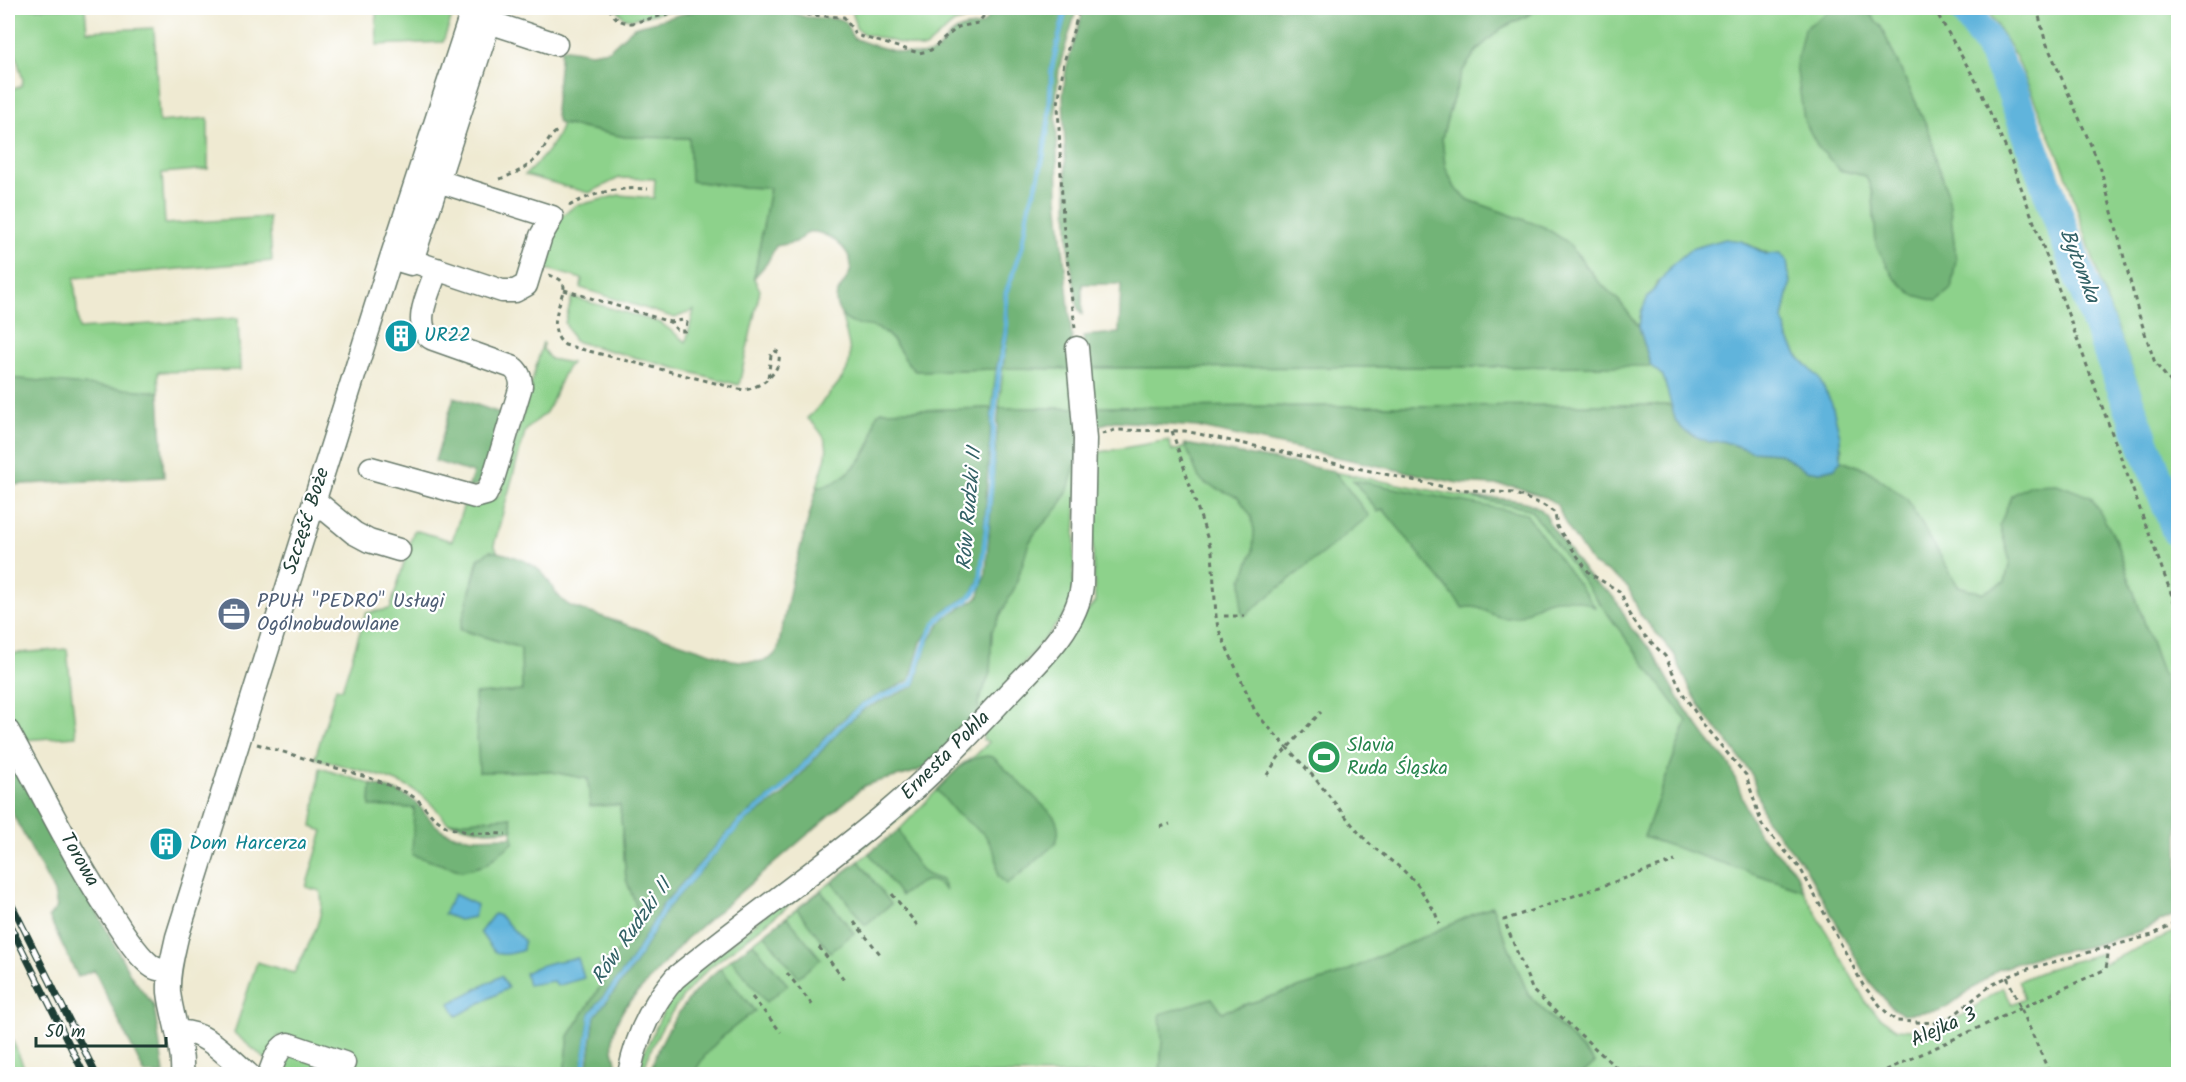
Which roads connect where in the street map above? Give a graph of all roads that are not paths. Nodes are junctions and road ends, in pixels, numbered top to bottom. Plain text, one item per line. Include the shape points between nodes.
1 (485, 12) edge
2 (556, 44) dead end
3 (438, 181) junction
4 (401, 260) junction
5 (437, 269) junction
6 (1077, 348) road end
7 (371, 468) dead end
8 (314, 500) junction
9 (399, 550) dead end
10 (8, 731) edge
11 (170, 971) junction
12 (177, 1032) junction
13 (344, 1063) dead end
14 (182, 1074) edge
15 (248, 1074) edge
16 (269, 1074) edge
17 (628, 1074) edge

1 - 2 street
1 - 3 street
1 - 4 street, Szczęść Boże
3 - 4 street
3 - 5 street via 552,217 526,285 521,289 508,292
4 - 5 street
4 - 8 street, Szczęść Boże
5 - 7 street via 421,320 424,333 513,367 521,380 493,479 486,494 475,497
6 - 17 street, Ernesta Pohla via 1085,440 1081,597 1072,617 1048,651 963,743 900,802 675,978 657,1000 643,1028
8 - 9 street via 360,537
8 - 11 street, Szczęść Boże via 177,937
10 - 11 street, Torowa via 103,903 149,964
11 - 12 street, Szczęść Boże via 169,990
12 - 14 street, Szczęść Boże
12 - 15 street via 202,1037
13 - 16 street via 288,1044 279,1052

